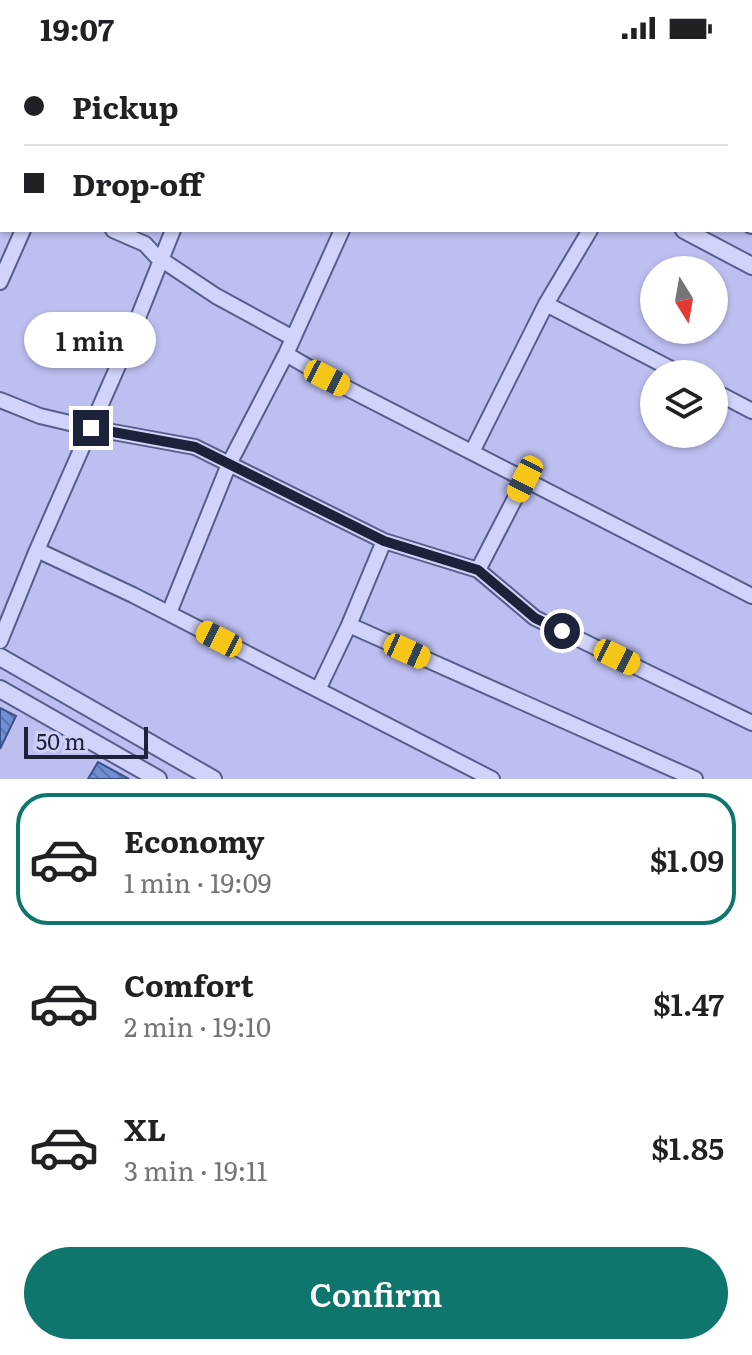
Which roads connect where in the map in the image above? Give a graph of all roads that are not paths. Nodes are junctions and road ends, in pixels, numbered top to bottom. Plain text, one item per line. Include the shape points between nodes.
1 (22, 232) edge
2 (118, 232) edge
3 (172, 232) edge
4 (341, 232) edge
5 (589, 232) edge
6 (692, 232) edge
7 (162, 260) junction
8 (752, 266) edge
9 (0, 282) edge
10 (546, 304) junction
11 (293, 338) junction
12 (286, 354) junction
13 (654, 360) edge
14 (728, 398) edge
15 (0, 400) edge
16 (752, 411) edge
17 (91, 428) junction
18 (472, 452) junction
19 (229, 464) junction
20 (525, 479) junction
21 (384, 541) junction
22 (37, 550) junction
23 (478, 570) junction
24 (752, 596) edge
25 (169, 613) junction
26 (349, 625) junction
27 (0, 641) edge
28 (0, 657) edge
29 (0, 689) edge
30 (318, 690) junction
31 (752, 723) edge
32 (158, 779) edge
33 (213, 779) edge
34 (492, 779) edge
35 (695, 779) edge

1 - 9 street
2 - 7 street via 145,244
3 - 7 street
4 - 11 street
5 - 10 street
6 - 8 street
7 - 11 street
7 - 17 street
10 - 13 street
10 - 18 street
11 - 12 street
12 - 18 street
12 - 19 street
14 - 16 street
15 - 17 street
17 - 19 street via 195,447
17 - 22 street
18 - 20 street
19 - 21 street
19 - 25 street
20 - 23 street
20 - 24 street
21 - 23 street
21 - 26 street
22 - 25 street
22 - 27 street
23 - 31 street via 535,618
25 - 30 street
26 - 30 street
26 - 35 street
28 - 33 street
29 - 32 street
30 - 34 street

